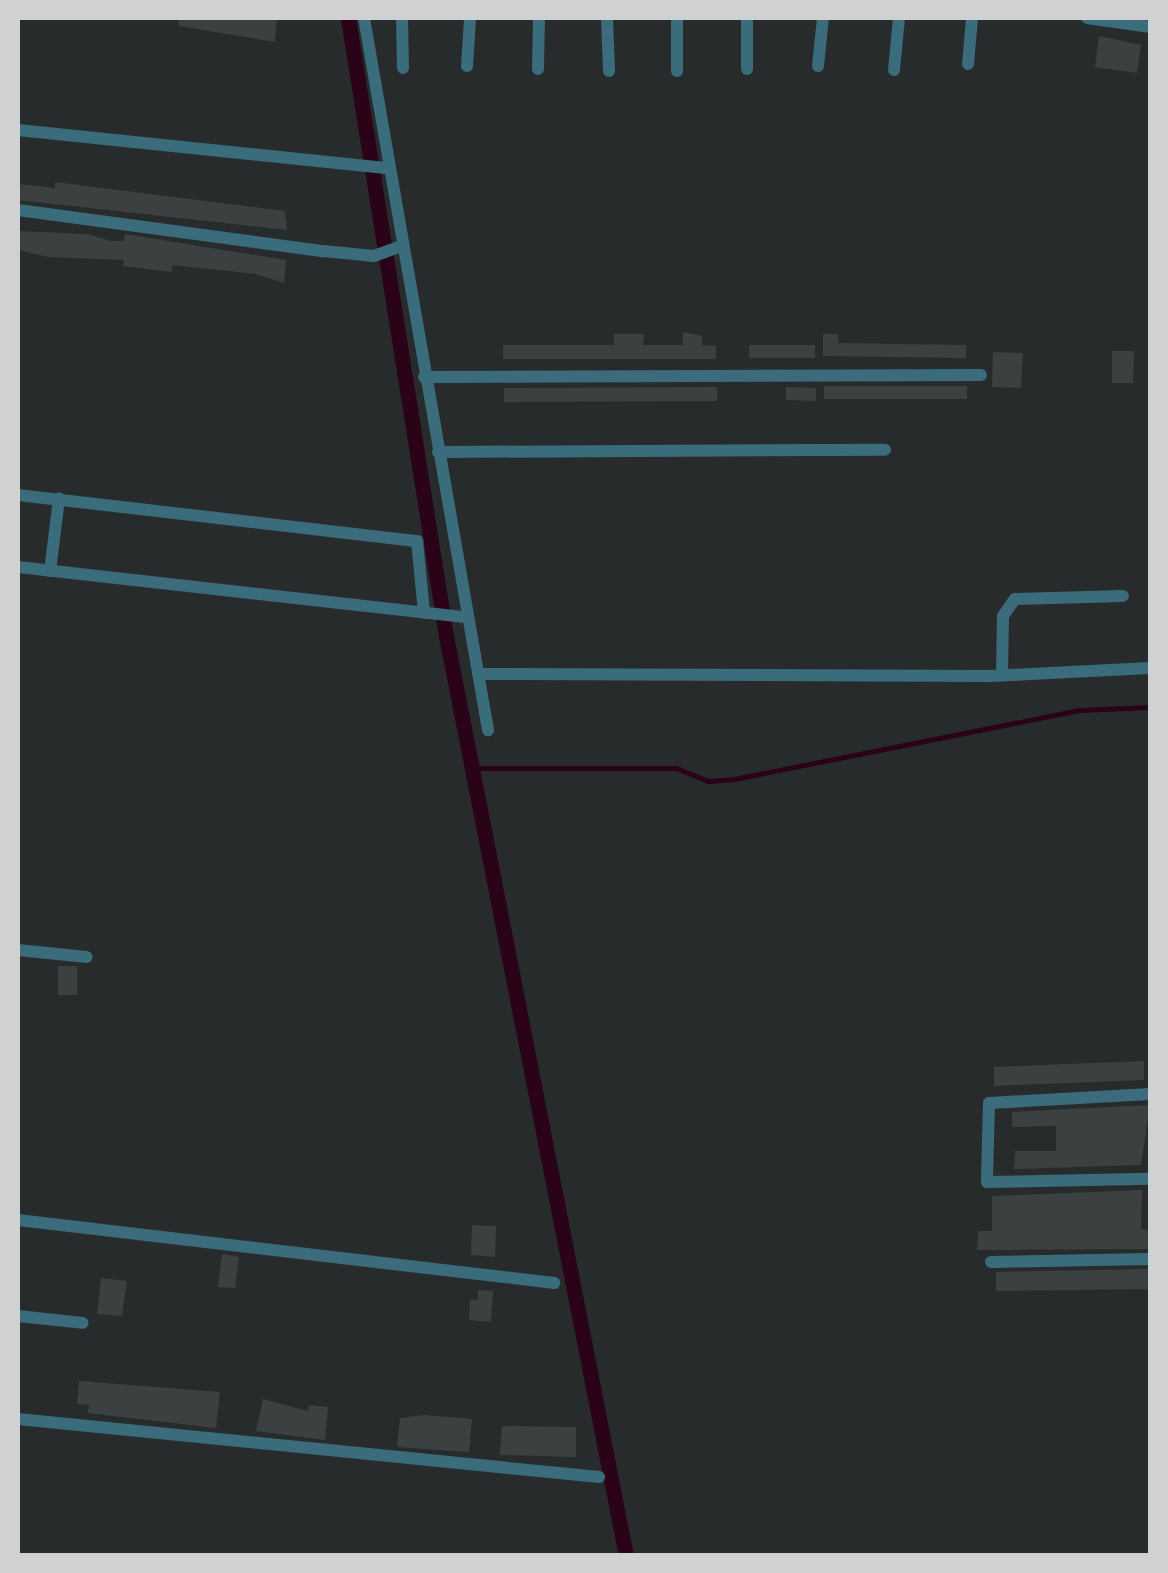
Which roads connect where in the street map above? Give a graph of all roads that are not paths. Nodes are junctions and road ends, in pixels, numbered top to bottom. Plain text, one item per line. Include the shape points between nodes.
1 (364, 18) edge
2 (402, 18) edge
3 (470, 18) edge
4 (538, 18) edge
5 (608, 18) edge
6 (677, 18) edge
7 (747, 18) edge
8 (823, 18) edge
9 (899, 18) edge
10 (972, 18) edge
11 (1087, 18) edge
12 (1150, 27) edge
13 (968, 64) dead end
14 (467, 66) dead end
15 (818, 66) dead end
16 (404, 68) dead end
17 (747, 69) dead end
18 (538, 70) dead end
19 (894, 70) dead end
20 (609, 71) dead end
21 (677, 72) dead end
22 (18, 130) edge
23 (388, 168) junction
24 (18, 210) edge
25 (401, 246) junction
26 (981, 374) dead end
27 (424, 377) junction
28 (885, 450) dead end
29 (438, 452) junction
30 (18, 495) edge
31 (59, 499) junction
32 (18, 567) edge
33 (50, 571) junction
34 (1123, 596) dead end
35 (427, 613) junction
36 (463, 617) junction
37 (1150, 668) edge
38 (478, 674) junction
39 (1002, 674) junction
40 (488, 730) dead end
41 (18, 950) edge
42 (87, 957) dead end
43 (1150, 1094) edge
44 (1150, 1179) edge
45 (18, 1220) edge
46 (1150, 1259) edge
47 (991, 1262) dead end
48 (554, 1283) dead end
49 (18, 1316) edge
50 (84, 1323) dead end
51 (18, 1419) edge
52 (599, 1477) dead end

1 - 23 street
2 - 16 street
3 - 14 street
4 - 18 street
5 - 20 street
6 - 21 street
7 - 17 street
8 - 15 street
9 - 19 street
10 - 13 street
11 - 12 street
22 - 23 street
23 - 25 street
24 - 25 street via 374,256
25 - 27 street
26 - 27 street
27 - 29 street
28 - 29 street
29 - 36 street
30 - 31 street
31 - 33 street
31 - 35 street via 418,541
32 - 33 street
33 - 35 street
34 - 39 street via 1015,599 1003,616
35 - 36 street
36 - 38 street
37 - 39 street
38 - 39 street
38 - 40 street
41 - 42 street
43 - 44 street via 989,1103 987,1182
45 - 48 street
46 - 47 street
49 - 50 street
51 - 52 street

